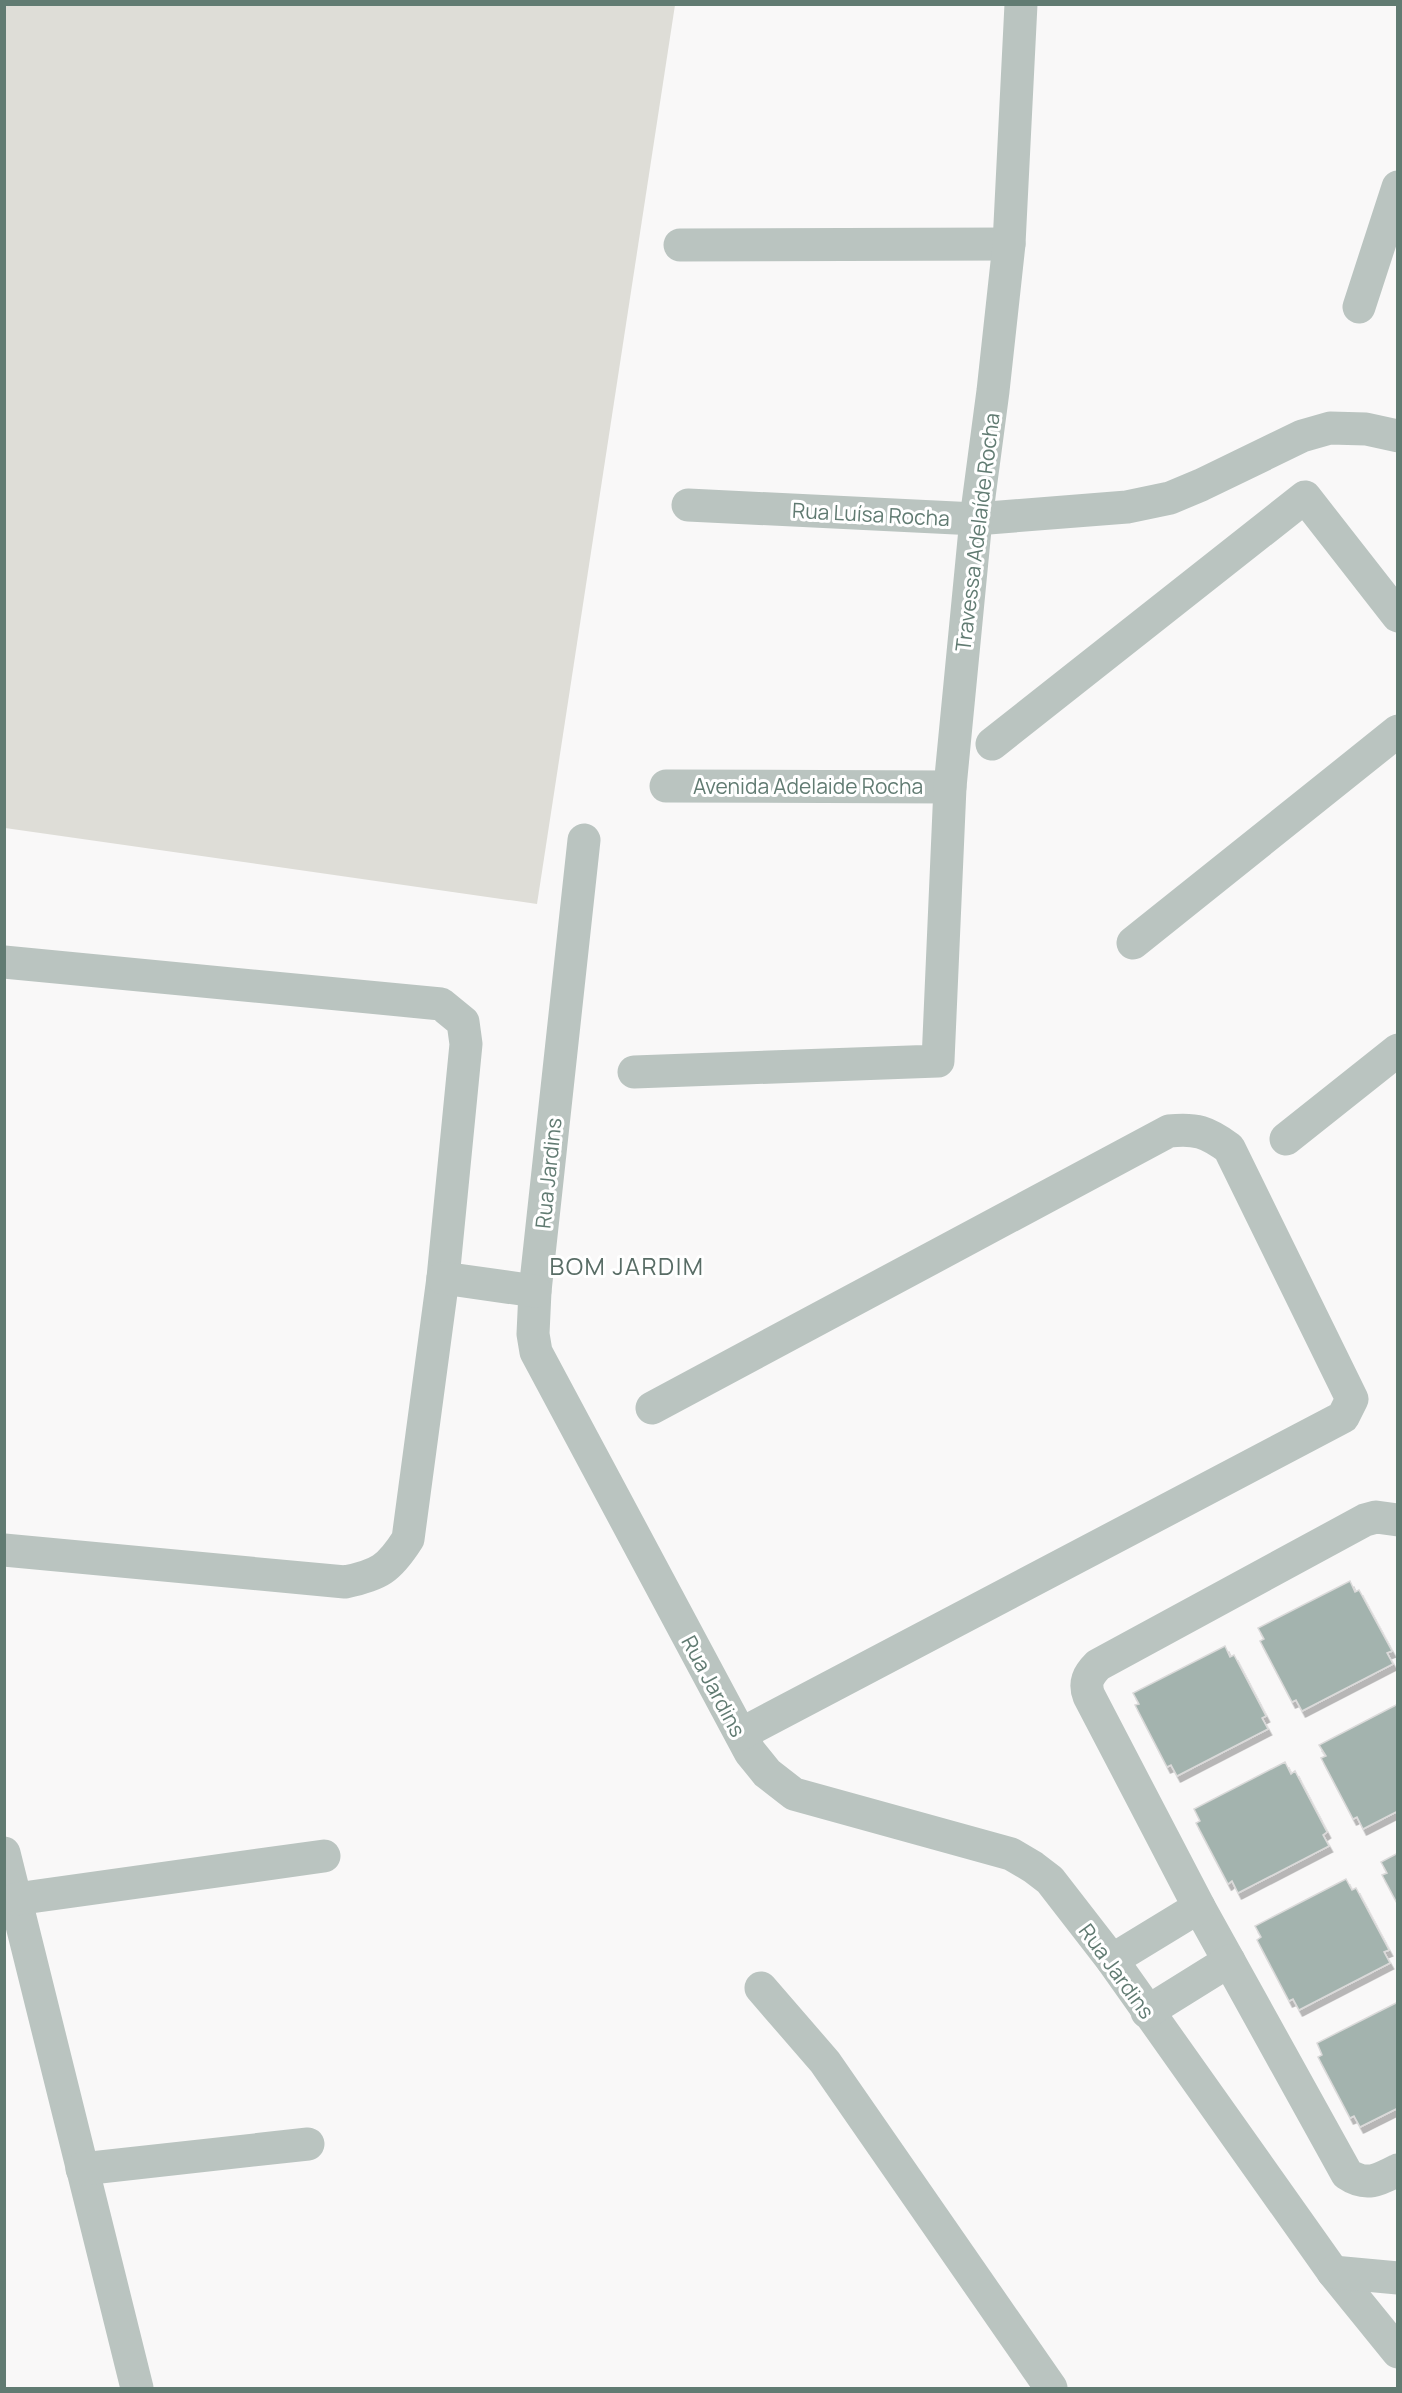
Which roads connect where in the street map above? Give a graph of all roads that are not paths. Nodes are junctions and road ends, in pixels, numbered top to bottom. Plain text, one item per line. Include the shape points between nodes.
1 (1021, 4) edge
2 (1398, 187) edge
3 (1009, 244) junction
4 (680, 245) dead end
5 (1359, 307) dead end
6 (1398, 436) edge
7 (688, 505) dead end
8 (976, 519) junction
9 (1398, 616) edge
10 (1398, 731) edge
11 (992, 744) dead end
12 (666, 786) dead end
13 (950, 787) junction
14 (584, 840) dead end
15 (1133, 943) dead end
16 (4, 962) edge
17 (1398, 1050) edge
18 (634, 1072) dead end
19 (1286, 1138) dead end
20 (442, 1278) junction
21 (535, 1291) junction
22 (652, 1408) dead end
23 (1398, 1520) edge
24 (4, 1550) edge
25 (741, 1734) junction
26 (4, 1853) edge
27 (324, 1856) dead end
28 (15, 1899) junction
29 (1199, 1907) junction
30 (1112, 1960) junction
31 (1229, 1961) junction
32 (761, 1988) dead end
33 (1147, 2012) junction
34 (308, 2144) dead end
35 (82, 2169) junction
36 (1398, 2170) edge
37 (1334, 2272) junction
38 (1398, 2278) edge
39 (1398, 2352) edge
40 (137, 2388) edge
41 (1050, 2388) edge

1 - 3 street, Travessa Adelaíde Rocha
2 - 5 street
3 - 4 street
3 - 8 street, Travessa Adelaíde Rocha
6 - 8 street, Rua Luísa Rocha via 1366,429 1330,428 1302,436 1170,498 1127,507
7 - 8 street, Rua Luísa Rocha
8 - 13 street, Travessa Adelaíde Rocha
9 - 11 street via 1305,497
10 - 15 street
12 - 13 street, Avenida Adelaide Rocha
13 - 18 street, Travessa Adelaíde Rocha via 938,1061
14 - 21 street, Rua Jardins
16 - 20 street via 441,1004 463,1022 466,1044
17 - 19 street
20 - 21 street
20 - 24 street via 408,1539 394,1560 371,1577 345,1582
21 - 25 street, Rua Jardins via 536,1352
22 - 25 street via 1169,1131 1182,1130 1213,1137 1229,1148 1352,1399 1343,1418
23 - 29 street via 1365,1520 1098,1665 1087,1680 1089,1696
25 - 30 street, Rua Jardins via 767,1773 794,1794 1011,1854 1033,1867 1050,1880
26 - 28 street
27 - 28 street
28 - 35 street
29 - 30 street
29 - 31 street
30 - 33 street, Rua Jardins
31 - 33 street
31 - 36 street via 1347,2174 1355,2180 1372,2182
32 - 41 street via 825,2062
33 - 37 street, Rua Jardins
34 - 35 street
35 - 40 street
37 - 38 street
37 - 39 street, Rua Jardins

